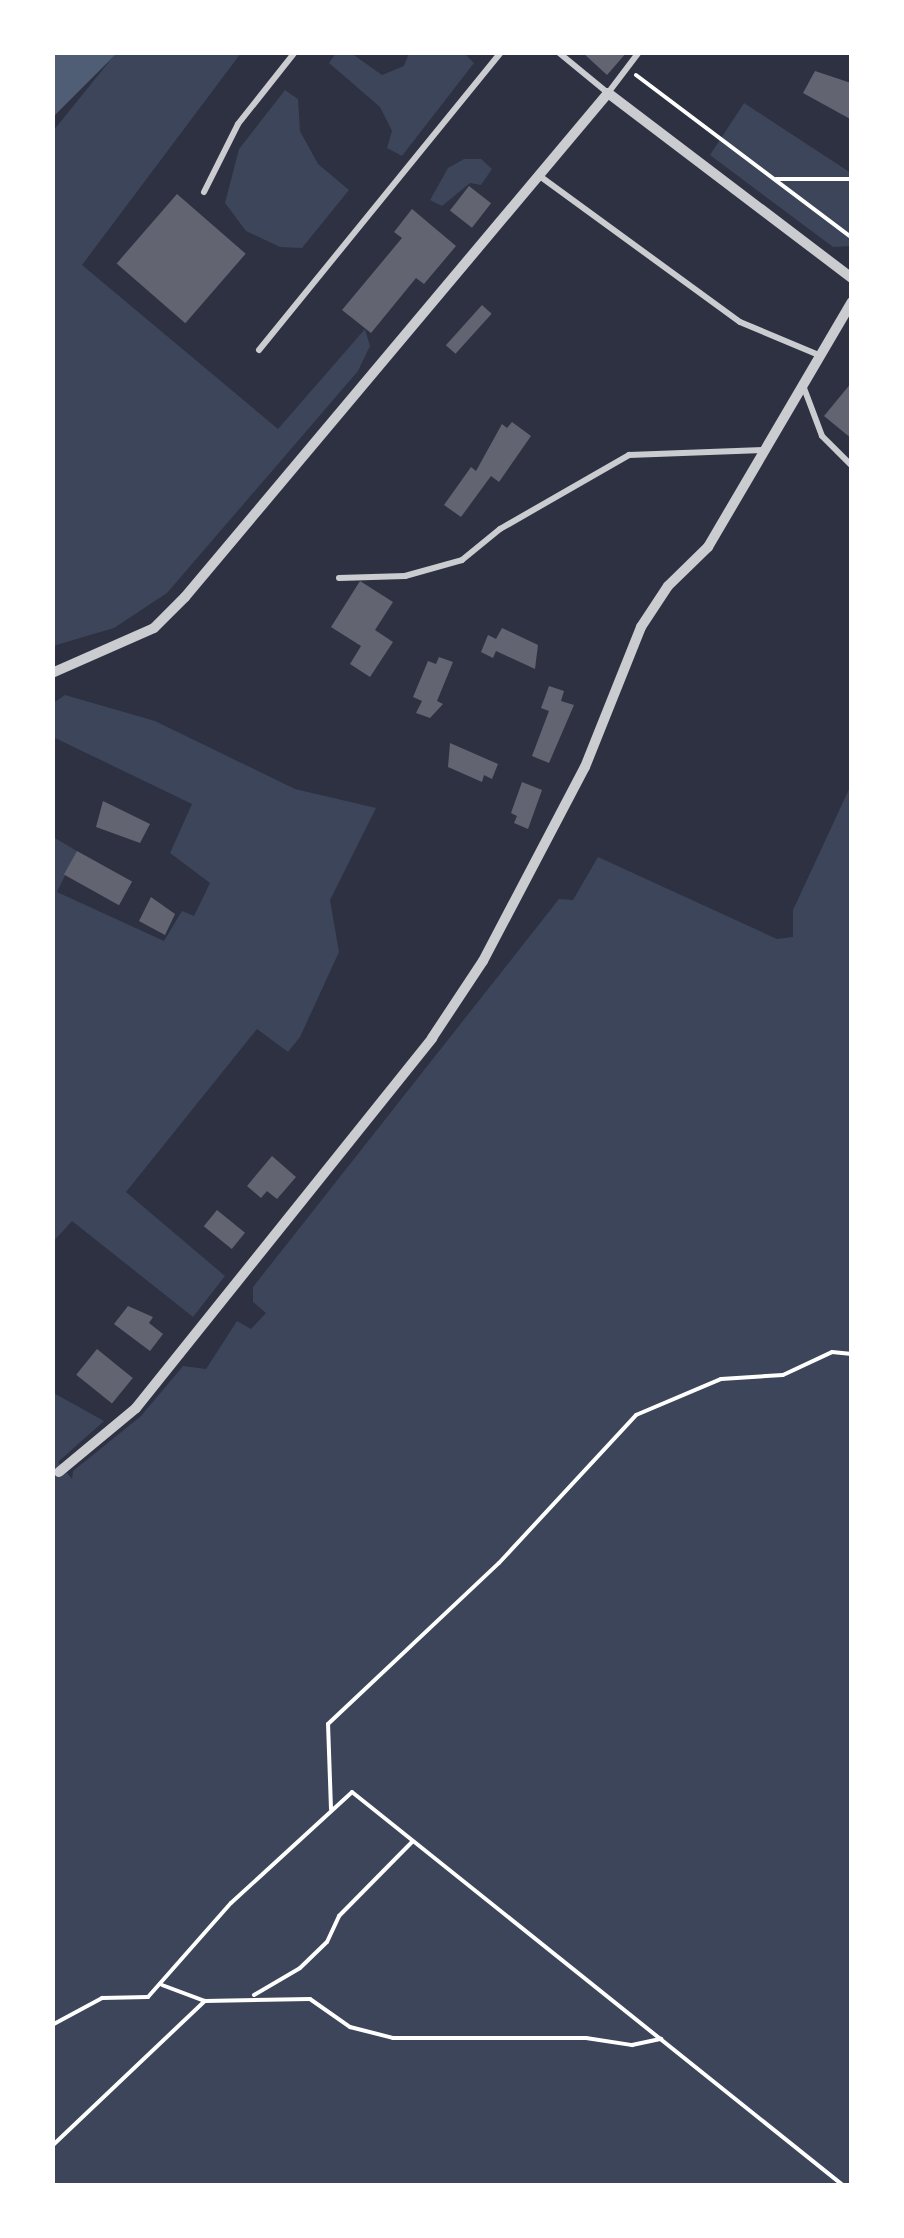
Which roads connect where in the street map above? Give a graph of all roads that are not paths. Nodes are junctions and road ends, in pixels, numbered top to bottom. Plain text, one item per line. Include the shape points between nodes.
1 (295, 52) edge
2 (502, 52) edge
3 (558, 52) edge
4 (639, 52) edge
5 (608, 93) junction
6 (541, 177) junction
7 (204, 192) dead end
8 (852, 278) edge
9 (852, 302) edge
10 (258, 350) dead end
11 (822, 357) junction
12 (804, 388) junction
13 (763, 450) junction
14 (852, 466) edge
15 (338, 578) dead end
16 (52, 673) edge
17 (60, 1472) dead end

1 - 7 lane via 238,124
2 - 10 lane
3 - 5 lane
4 - 5 lane
5 - 6 street
5 - 8 street
6 - 11 lane via 740,322
6 - 16 street via 185,597 154,628 122,647
9 - 11 street
11 - 12 street
12 - 13 street
12 - 14 lane via 822,436
13 - 15 lane via 629,455 500,528 462,560 405,576
13 - 17 street via 708,547 668,586 641,627 585,767 442,1022 136,1408

